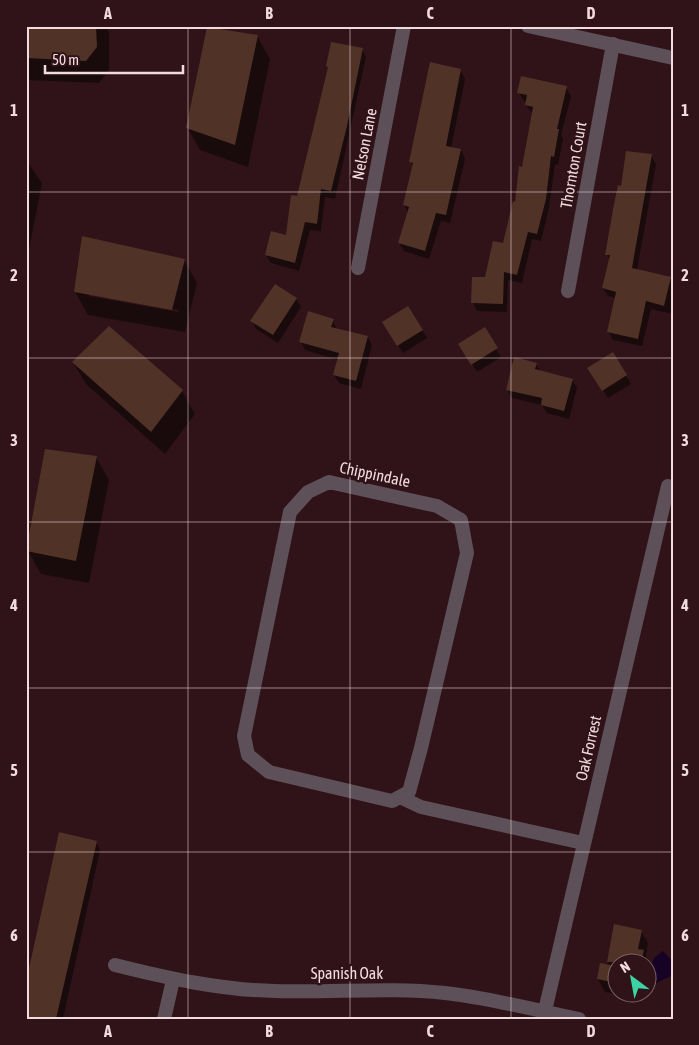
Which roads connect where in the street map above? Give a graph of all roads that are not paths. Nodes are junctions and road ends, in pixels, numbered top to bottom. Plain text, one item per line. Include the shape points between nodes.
1 (404, 26) edge
2 (528, 26) edge
3 (613, 44) junction
4 (673, 58) edge
5 (358, 268) dead end
6 (568, 291) dead end
7 (668, 486) dead end
8 (400, 797) junction
9 (583, 843) junction
10 (115, 965) dead end
11 (173, 980) junction
12 (544, 1015) edge
13 (164, 1019) edge
14 (579, 1019) edge

1 - 5 street, Nelson Lane
2 - 3 street
3 - 4 street
3 - 6 street, Thornton Court
7 - 9 street, Oak Forrest
8 - 8 street, Chippindale via 408,792 421,748 467,553 461,520 437,506 329,482 308,492 290,512 244,736 248,755 269,772 392,801
8 - 9 street, Chippindale via 421,807
9 - 12 street, Oak Forrest
10 - 11 street, Spanish Oak
11 - 12 street, Spanish Oak via 275,991 363,989 445,993
11 - 13 street
12 - 14 street, Spanish Oak

